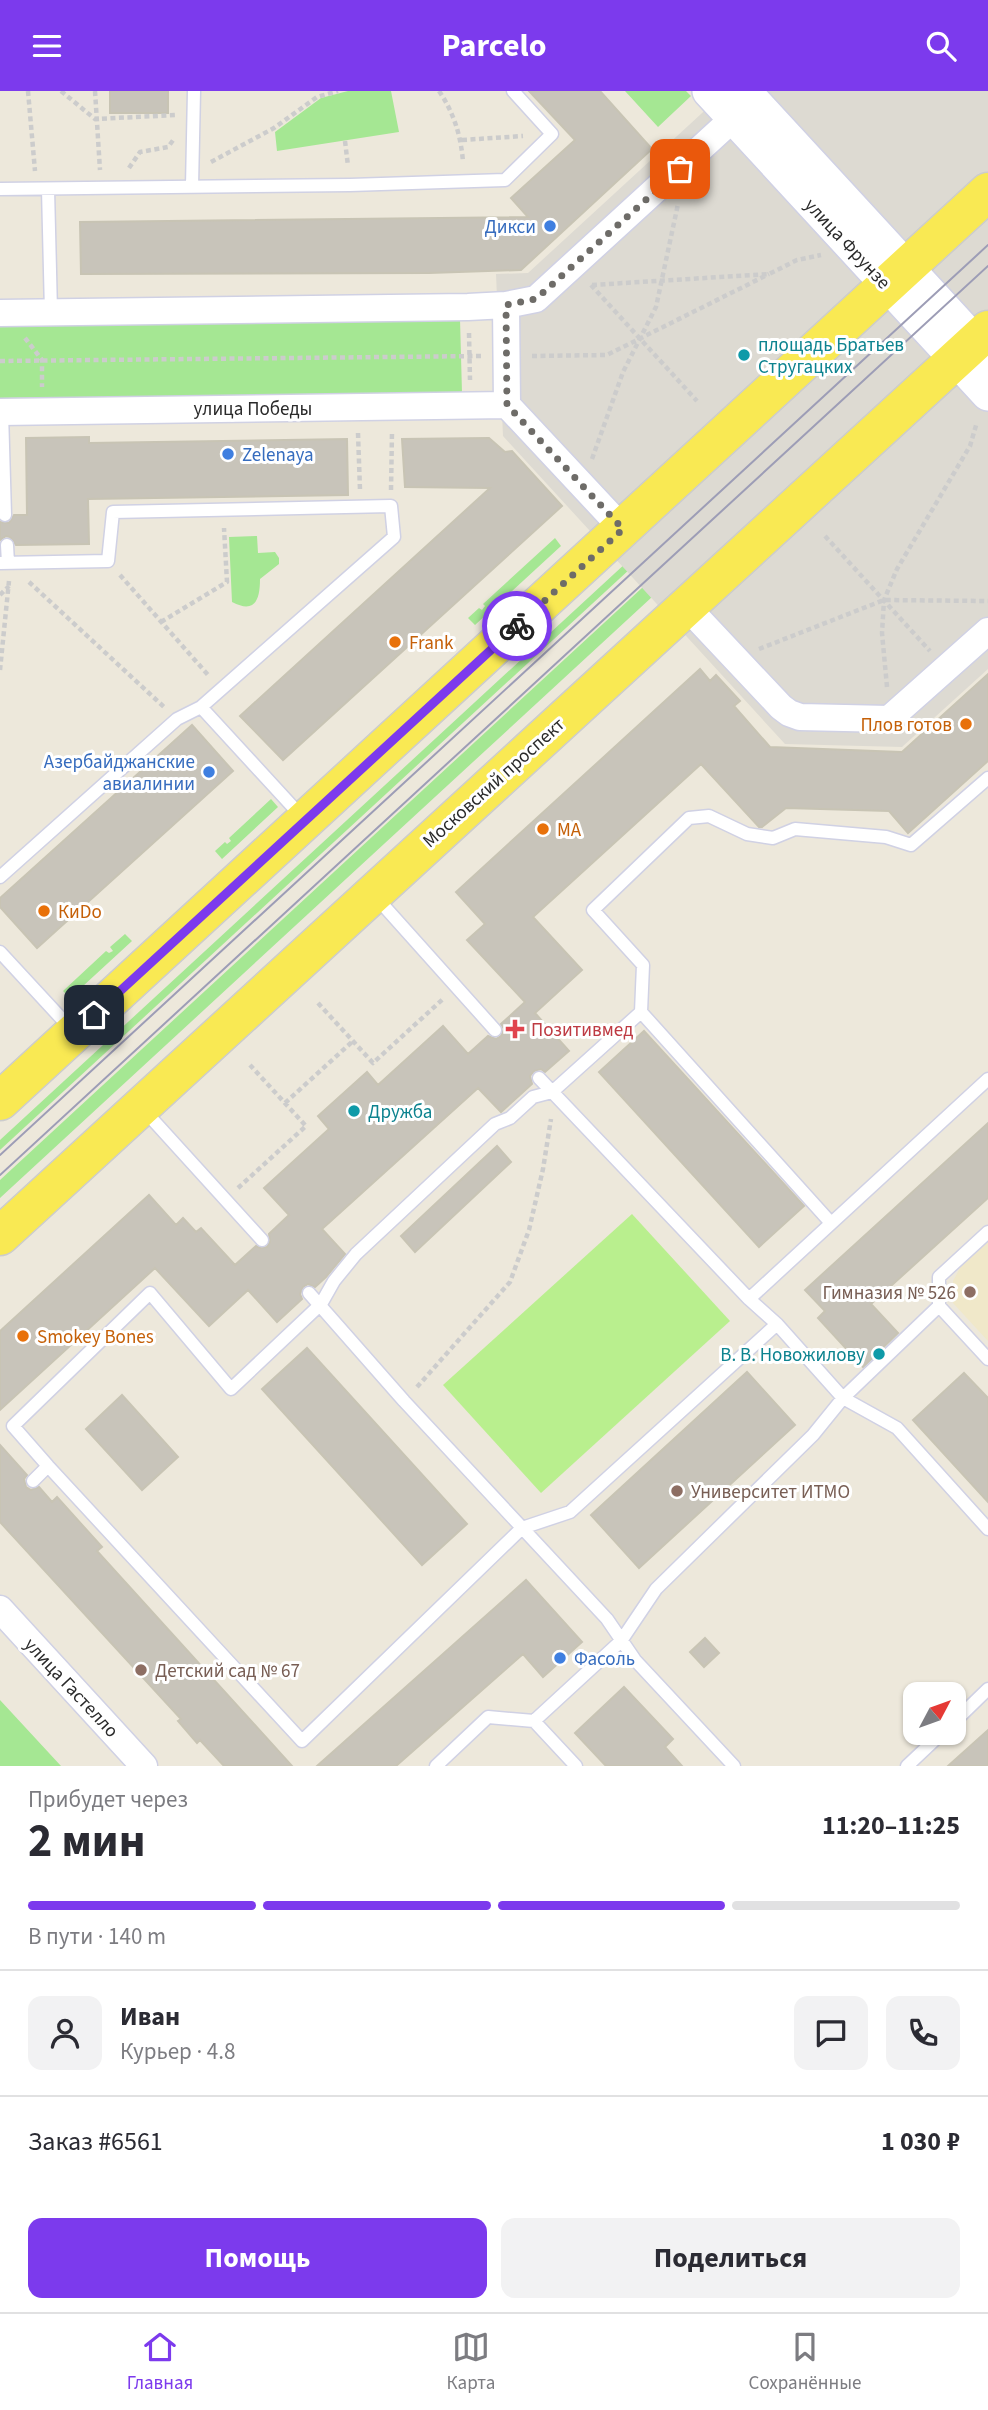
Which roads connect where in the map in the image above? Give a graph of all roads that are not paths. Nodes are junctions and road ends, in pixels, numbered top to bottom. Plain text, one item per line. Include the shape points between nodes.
1 (194, 91) edge
2 (513, 91) edge
3 (709, 91) edge
4 (748, 100) edge
5 (192, 186) junction
6 (42, 189) junction
7 (0, 190) edge
8 (988, 192) edge
9 (897, 277) junction
10 (506, 305) junction
11 (51, 312) junction
12 (0, 313) edge
13 (977, 347) edge
14 (507, 405) junction
15 (983, 408) edge
16 (1, 412) edge
17 (5, 515) dead end
18 (623, 529) junction
19 (7, 545) dead end
20 (4, 563) edge
21 (686, 605) junction
22 (988, 631) edge
23 (201, 707) junction
24 (988, 778) edge
25 (306, 821) junction
26 (0, 877) edge
27 (372, 893) junction
28 (0, 952) edge
29 (641, 1012) junction
30 (495, 1030) dead end
31 (75, 1033) junction
32 (539, 1078) dead end
33 (988, 1079) edge
34 (552, 1091) junction
35 (0, 1101) edge
36 (140, 1106) junction
37 (831, 1223) junction
38 (988, 1232) edge
39 (0, 1236) edge
40 (262, 1240) dead end
41 (309, 1293) dead end
42 (749, 1299) junction
43 (321, 1304) junction
44 (939, 1306) junction
45 (777, 1324) junction
46 (988, 1359) edge
47 (843, 1398) junction
48 (48, 1466) junction
49 (33, 1481) dead end
50 (522, 1528) junction
51 (988, 1529) edge
52 (0, 1609) edge
53 (621, 1641) junction
54 (988, 1689) edge
55 (966, 1710) edge
56 (534, 1721) junction
57 (929, 1745) edge
58 (144, 1766) edge
59 (436, 1766) edge
60 (576, 1766) edge
61 (734, 1766) edge
62 (907, 1766) edge

1 - 5 lane
2 - 5 lane via 552,134 505,180
3 - 4 street, улица Фрунзе
4 - 9 street, улица Фрунзе
4 - 10 street via 536,299
5 - 6 lane
6 - 7 lane
6 - 11 lane
8 - 9 main road
9 - 13 street, улица Фрунзе
9 - 18 main road
10 - 11 street
10 - 14 street
11 - 12 street
13 - 15 street, улица Фрунзе
13 - 21 main road, Московский проспект
14 - 16 street, улица Победы
14 - 18 street
16 - 17 lane
18 - 25 main road
19 - 20 lane
20 - 23 lane via 107,561 113,512 391,506 394,537
21 - 22 street via 789,713 800,716 890,719
21 - 27 main road, Московский проспект
23 - 25 lane
23 - 26 lane via 177,719
24 - 29 lane via 911,845 886,837 795,829 773,838 747,834 709,816 689,818 593,910 643,965
25 - 31 main road
27 - 30 lane
27 - 36 main road, Московский проспект
28 - 31 lane
29 - 34 lane
29 - 37 lane
31 - 35 main road
32 - 34 lane
33 - 37 lane
34 - 42 lane
34 - 43 lane via 534,1097 510,1118 495,1124 356,1254
36 - 39 main road, Московский проспект
36 - 40 lane
37 - 42 lane
38 - 44 lane via 939,1277
41 - 43 lane
42 - 45 lane
43 - 48 lane via 231,1389 150,1293 13,1426
43 - 50 lane
44 - 46 lane
44 - 47 lane
45 - 47 lane
45 - 50 lane via 570,1512
47 - 51 lane via 897,1428
47 - 53 lane via 813,1435 656,1589
48 - 49 lane
48 - 50 lane via 302,1741
50 - 53 lane via 607,1619
52 - 58 street, улица Гастелло
53 - 56 lane
53 - 61 lane
54 - 55 lane
56 - 59 lane via 488,1717
56 - 60 lane
57 - 62 lane

